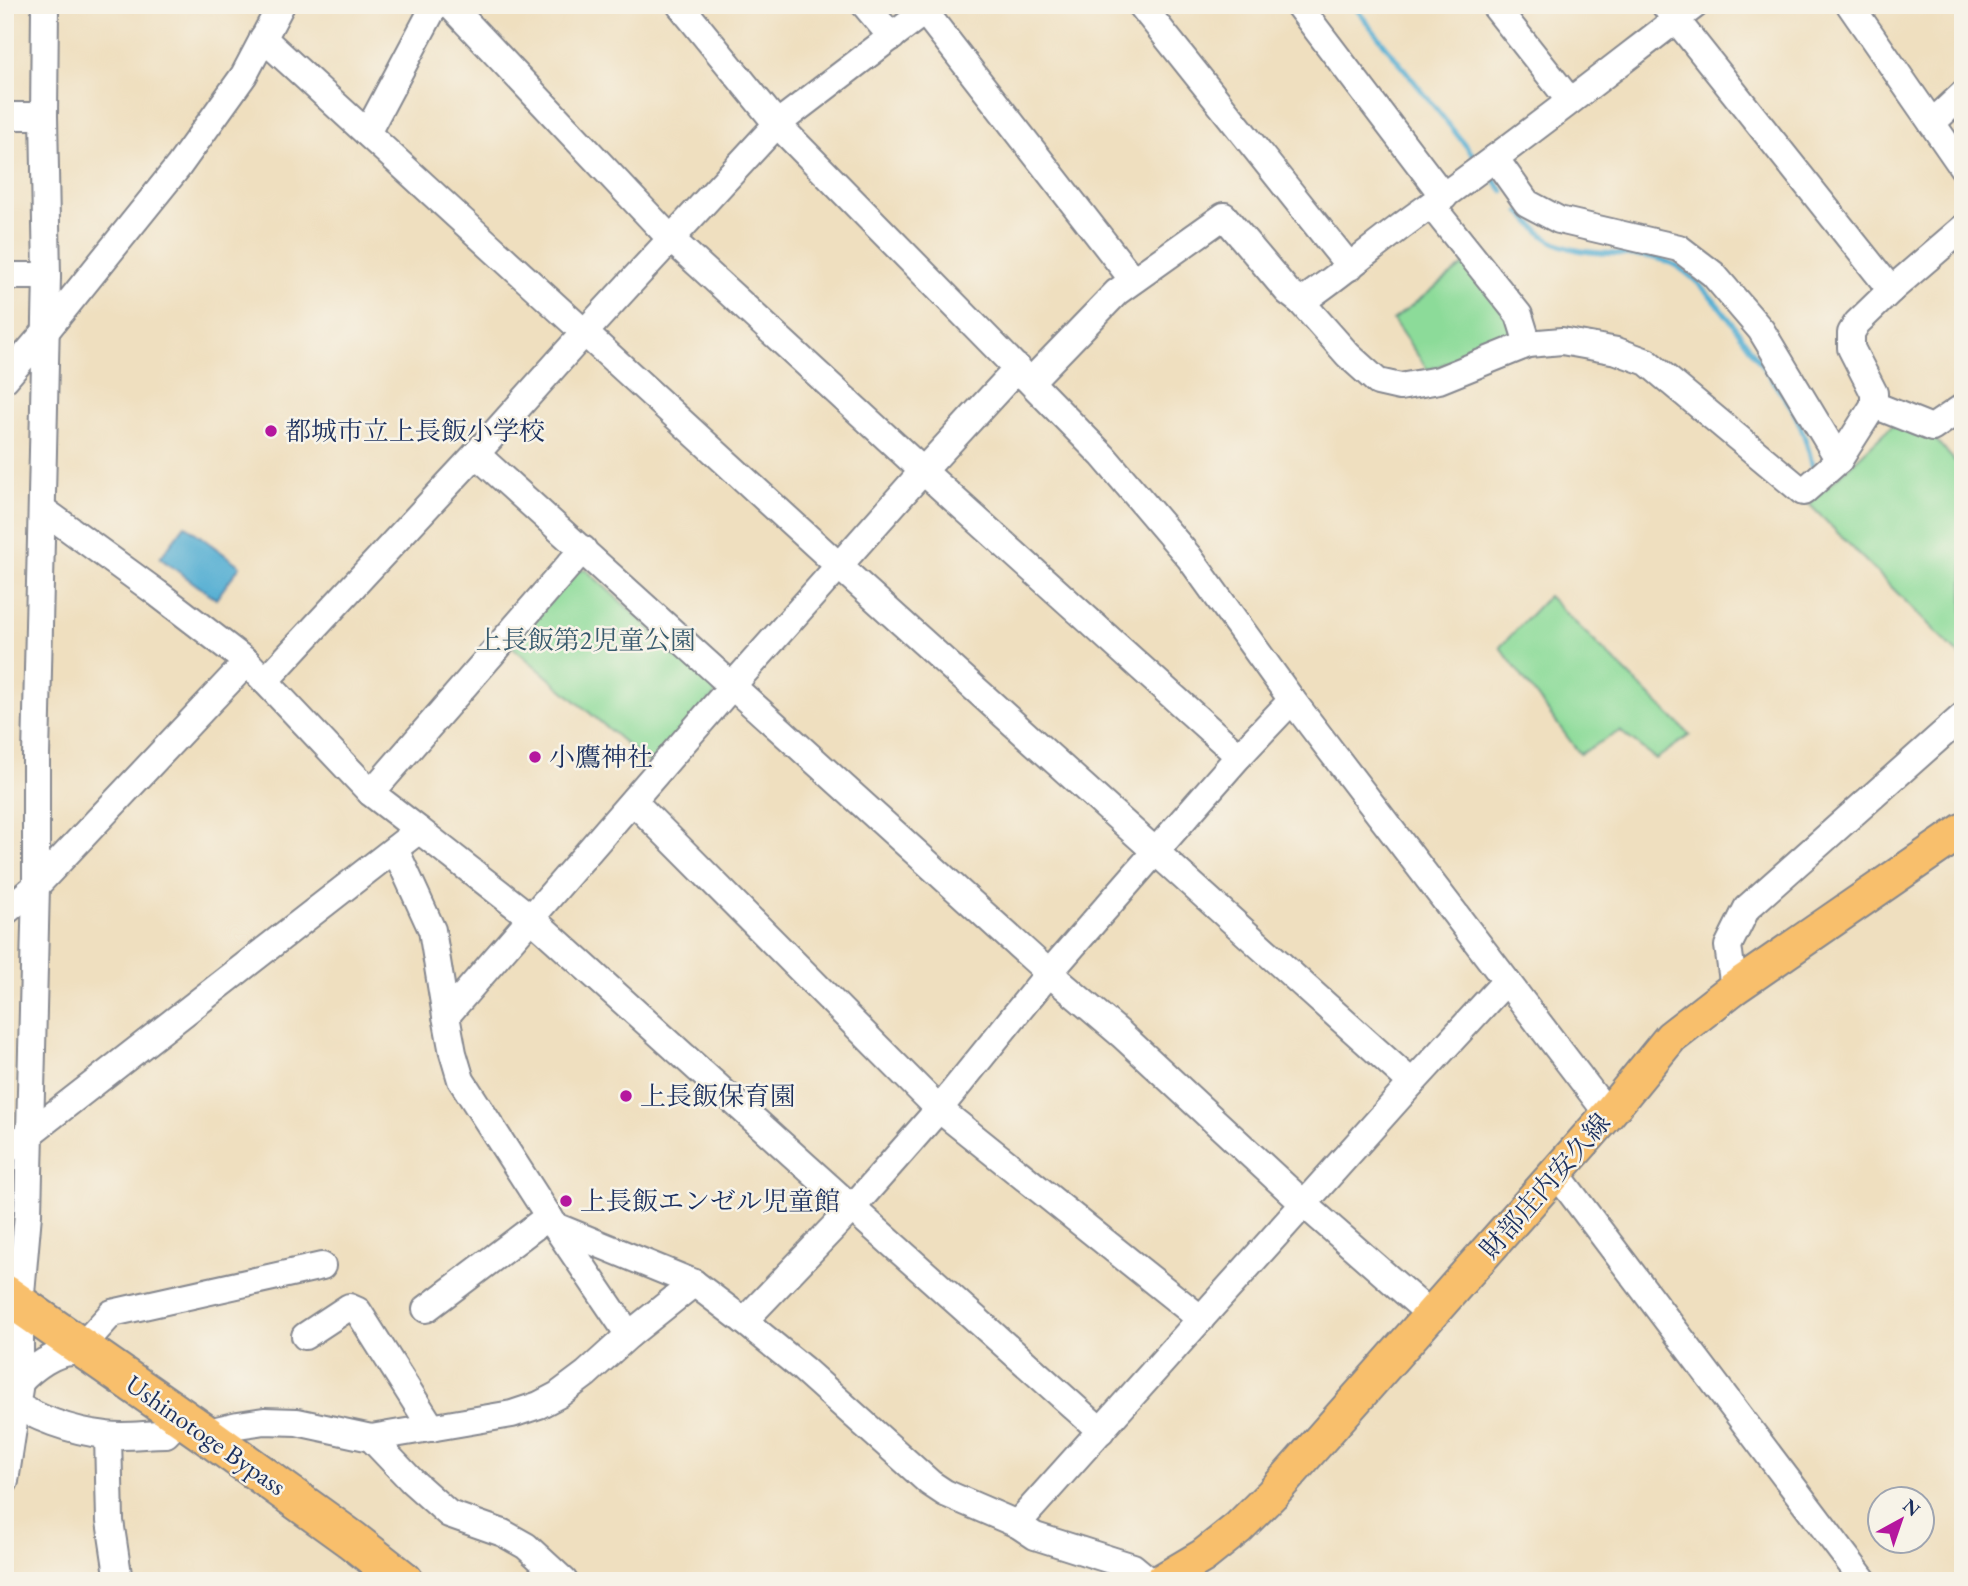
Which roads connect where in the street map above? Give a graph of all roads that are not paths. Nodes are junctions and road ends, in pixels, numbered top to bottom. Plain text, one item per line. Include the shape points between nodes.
1 (45, 5) edge
2 (281, 5) edge
3 (435, 5) edge
4 (450, 5) edge
5 (680, 5) edge
6 (866, 5) edge
7 (1141, 5) edge
8 (1298, 5) edge
9 (1494, 5) edge
10 (1850, 5) edge
11 (929, 8) edge
12 (1679, 10) edge
13 (892, 37) junction
14 (263, 38) junction
15 (1963, 94) edge
16 (1570, 101) junction
17 (5, 116) edge
18 (44, 116) junction
19 (1932, 123) junction
20 (776, 124) junction
21 (367, 133) junction
22 (1495, 158) junction
23 (1963, 168) edge
24 (1438, 201) junction
25 (1963, 228) edge
26 (671, 239) junction
27 (1350, 267) junction
28 (5, 276) edge
29 (47, 276) junction
30 (1133, 280) junction
31 (1891, 290) junction
32 (1301, 302) junction
33 (46, 331) junction
34 (584, 332) junction
35 (1528, 344) junction
36 (1024, 375) junction
37 (5, 379) edge
38 (1874, 405) junction
39 (1963, 407) edge
40 (476, 454) junction
41 (1839, 460) junction
42 (923, 471) junction
43 (42, 509) junction
44 (583, 549) junction
45 (839, 566) junction
46 (247, 662) junction
47 (265, 681) junction
48 (732, 685) junction
49 (1292, 700) junction
50 (1963, 716) edge
51 (1239, 757) junction
52 (371, 793) junction
53 (633, 801) junction
54 (419, 830) junction
55 (1963, 830) edge
56 (396, 849) junction
57 (1156, 852) junction
58 (36, 886) junction
59 (5, 912) edge
60 (530, 917) junction
61 (1049, 973) junction
62 (1505, 982) junction
63 (1734, 988) junction
64 (446, 1016) junction
65 (1412, 1083) junction
66 (939, 1109) junction
67 (1608, 1114) junction
68 (12, 1143) edge
69 (1556, 1173) junction
70 (1304, 1204) junction
71 (852, 1208) junction
72 (28, 1214) junction
73 (552, 1221) junction
74 (5, 1234) edge
75 (322, 1266) dead end
76 (694, 1283) junction
77 (13, 1299) edge
78 (426, 1309) dead end
79 (1431, 1315) junction
80 (1201, 1319) junction
81 (744, 1321) junction
82 (629, 1335) junction
83 (304, 1336) dead end
84 (87, 1351) junction
85 (14, 1395) edge
86 (193, 1425) junction
87 (432, 1428) junction
88 (1101, 1431) junction
89 (108, 1436) junction
90 (371, 1438) junction
91 (5, 1481) edge
92 (1017, 1524) junction
93 (119, 1581) edge
94 (404, 1581) edge
95 (564, 1581) edge
96 (1150, 1581) edge
97 (1161, 1581) edge
98 (1864, 1581) edge

1 - 18 street
2 - 14 street
3 - 21 street
4 - 26 street
5 - 20 street
6 - 13 street
7 - 27 street
8 - 24 street
9 - 16 street
10 - 19 street
11 - 13 street
11 - 30 street
12 - 16 street
12 - 31 street
13 - 20 street
14 - 21 street
14 - 33 street via 244,75 178,167
15 - 19 street
16 - 22 street
17 - 18 street
18 - 29 street
19 - 23 street
20 - 26 street
20 - 36 street
21 - 34 street
22 - 24 street
22 - 41 street via 1527,203 1559,220 1679,248 1713,274 1761,330
24 - 27 street
24 - 35 street via 1519,315
25 - 31 street
26 - 34 street
26 - 42 street
27 - 32 street
28 - 29 street
29 - 33 street
30 - 32 street via 1224,216
30 - 36 street
31 - 38 street via 1851,333 1851,348 1874,393
32 - 35 street via 1378,382 1400,387 1439,380
33 - 37 street
33 - 43 street
34 - 40 street
34 - 45 street
35 - 41 street via 1562,341 1647,362 1803,492
36 - 42 street
36 - 49 street via 1103,456 1189,557
38 - 39 street via 1932,428
38 - 41 street
40 - 44 street
40 - 47 street
42 - 45 street
42 - 51 street
43 - 46 street
43 - 58 street
44 - 48 street
44 - 52 street
45 - 48 street
45 - 57 street
46 - 47 street
46 - 58 street
47 - 52 street
48 - 53 street
48 - 61 street
49 - 51 street
49 - 62 street
50 - 63 street via 1747,908 1728,946
51 - 57 street
52 - 54 street
53 - 60 street
53 - 66 street
54 - 56 street
54 - 60 street
55 - 63 main road, 財部庄内安久線
56 - 64 street via 432,930
56 - 68 street
57 - 61 street
57 - 65 street
58 - 59 street
58 - 68 street
60 - 64 street
60 - 71 street
61 - 66 street
61 - 70 street
62 - 65 street
62 - 67 street
63 - 67 main road, 財部庄内安久線 via 1671,1037
64 - 73 street via 461,1080
65 - 70 street
66 - 71 street
66 - 80 street
67 - 69 main road, 財部庄内安久線
68 - 72 street
69 - 79 main road, 財部庄内安久線
69 - 98 street
70 - 79 street
70 - 80 street
71 - 81 street
71 - 88 street
72 - 74 street
72 - 77 street
73 - 76 street
73 - 78 street
73 - 82 street
75 - 84 street via 112,1313
76 - 81 street
76 - 82 street
77 - 84 highway, Ushinotoge Bypass
77 - 85 street
79 - 97 main road, 財部庄内安久線 via 1238,1528
80 - 88 street
81 - 92 street via 930,1483
82 - 87 street via 586,1374 539,1405
83 - 87 street via 349,1307 358,1311
84 - 85 street via 35,1366
84 - 86 highway, Ushinotoge Bypass
85 - 89 street via 65,1427
85 - 91 street
86 - 89 street via 166,1434
86 - 90 street via 297,1422
86 - 94 highway, Ushinotoge Bypass
87 - 90 street
88 - 92 street
89 - 93 street via 110,1521
90 - 95 street via 450,1514 526,1546
92 - 96 street via 1035,1536 1133,1567

